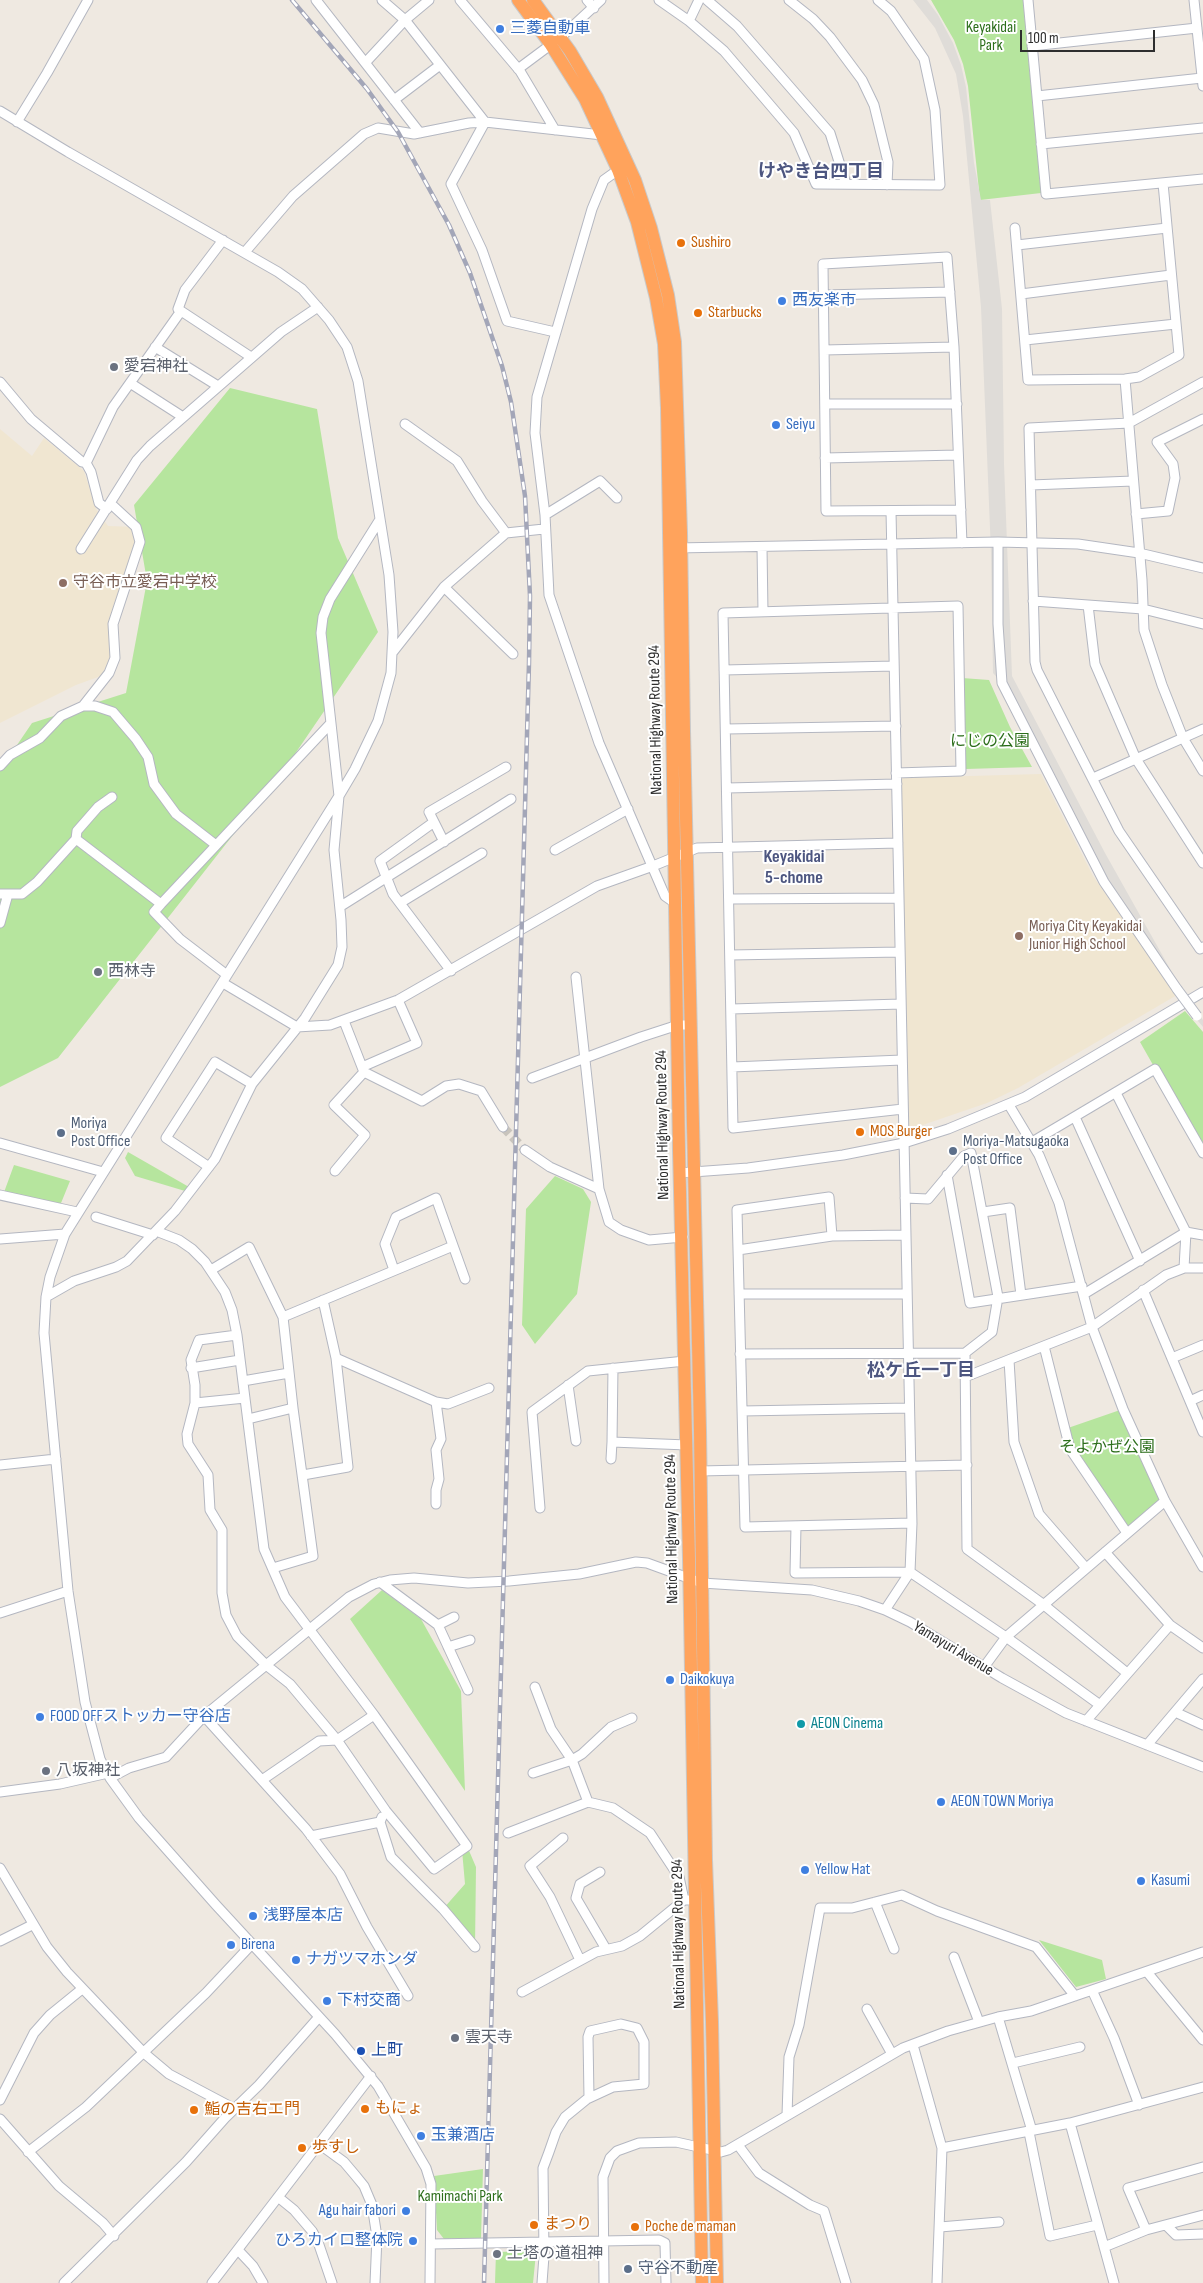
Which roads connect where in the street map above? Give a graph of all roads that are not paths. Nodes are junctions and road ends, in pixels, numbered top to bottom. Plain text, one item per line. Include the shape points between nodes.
1 (88, 0) edge
2 (316, 0) edge
3 (382, 0) edge
4 (429, 0) edge
5 (460, 0) edge
6 (518, 0) edge
7 (533, 0) edge
8 (587, 0) edge
9 (601, 0) edge
10 (659, 0) edge
11 (699, 0) edge
12 (707, 0) edge
13 (789, 0) edge
14 (878, 0) edge
15 (1028, 0) edge
16 (1194, 0) edge
17 (594, 8) junction
18 (405, 20) junction
19 (689, 21) junction
20 (1197, 28) junction
21 (556, 41) junction
22 (1032, 46) junction
23 (366, 62) junction
24 (440, 65) junction
25 (518, 69) junction
26 (1202, 78) edge
27 (1203, 86) edge
28 (1037, 96) junction
29 (394, 100) junction
30 (0, 111) edge
31 (17, 122) junction
32 (485, 122) junction
33 (1203, 128) edge
34 (555, 130) junction
35 (420, 133) junction
36 (602, 135) junction
37 (1041, 144) junction
38 (618, 170) junction
39 (1203, 178) edge
40 (1163, 183) junction
41 (846, 184) junction
42 (888, 185) junction
43 (1015, 228) dead end
44 (1167, 228) junction
45 (223, 240) junction
46 (1016, 245) junction
47 (245, 252) junction
48 (1171, 274) junction
49 (950, 292) junction
50 (1021, 294) junction
51 (823, 295) junction
52 (318, 307) junction
53 (181, 311) junction
54 (1176, 324) junction
55 (555, 332) junction
56 (1025, 340) junction
57 (154, 347) junction
58 (954, 347) junction
59 (824, 350) junction
60 (251, 357) junction
61 (1125, 379) junction
62 (0, 382) edge
63 (1203, 382) edge
64 (130, 383) junction
65 (218, 386) junction
66 (825, 404) junction
67 (956, 404) junction
68 (183, 417) junction
69 (1203, 418) edge
70 (1128, 423) junction
71 (404, 424) dead end
72 (958, 456) junction
73 (825, 458) junction
74 (86, 462) junction
75 (1133, 481) junction
76 (1031, 485) junction
77 (617, 498) dead end
78 (109, 506) junction
79 (961, 510) junction
80 (891, 511) junction
81 (1136, 514) junction
82 (544, 516) junction
83 (379, 521) junction
84 (544, 530) junction
85 (506, 533) junction
86 (962, 542) junction
87 (998, 542) junction
88 (1033, 543) junction
89 (892, 544) junction
90 (675, 548) junction
91 (762, 548) junction
92 (81, 549) dead end
93 (1140, 553) junction
94 (1203, 568) edge
95 (444, 587) junction
96 (1033, 601) junction
97 (1088, 605) junction
98 (893, 609) junction
99 (1143, 609) junction
100 (763, 612) junction
101 (1203, 624) edge
102 (392, 653) junction
103 (513, 654) dead end
104 (894, 666) junction
105 (724, 670) junction
106 (83, 706) junction
107 (330, 724) junction
108 (896, 726) junction
109 (726, 729) junction
110 (1203, 729) edge
111 (1183, 738) junction
112 (1136, 759) junction
113 (0, 766) edge
114 (506, 768) dead end
115 (1203, 770) edge
116 (896, 773) junction
117 (1093, 778) junction
118 (897, 784) junction
119 (727, 788) junction
120 (339, 796) junction
121 (112, 797) dead end
122 (511, 799) dead end
123 (628, 809) junction
124 (434, 822) junction
125 (76, 839) junction
126 (444, 842) junction
127 (898, 843) junction
128 (216, 845) junction
129 (728, 846) junction
130 (555, 850) dead end
131 (687, 852) junction
132 (482, 853) dead end
133 (674, 858) junction
134 (1203, 863) edge
135 (653, 866) junction
136 (387, 878) junction
137 (4, 894) edge
138 (899, 898) junction
139 (729, 899) junction
140 (400, 903) junction
141 (675, 903) junction
142 (161, 904) junction
143 (341, 906) junction
144 (0, 923) edge
145 (1203, 947) edge
146 (900, 952) junction
147 (730, 955) junction
148 (451, 971) junction
149 (576, 977) dead end
150 (225, 979) junction
151 (1203, 992) edge
152 (398, 1000) junction
153 (901, 1004) junction
154 (731, 1009) junction
155 (1197, 1016) dead end
156 (344, 1021) junction
157 (691, 1025) junction
158 (678, 1026) junction
159 (297, 1027) junction
160 (586, 1058) junction
161 (902, 1060) junction
162 (732, 1067) junction
163 (363, 1069) junction
164 (532, 1078) dead end
165 (252, 1084) junction
166 (1116, 1093) junction
167 (1010, 1105) junction
168 (903, 1109) junction
169 (1074, 1117) junction
170 (503, 1127) tunnel mouth
171 (1032, 1142) junction
172 (0, 1143) edge
173 (904, 1143) junction
174 (525, 1150) tunnel mouth
175 (1203, 1152) edge
176 (209, 1167) junction
177 (335, 1171) dead end
178 (103, 1172) junction
179 (679, 1173) junction
180 (694, 1173) junction
181 (947, 1175) junction
182 (599, 1189) junction
183 (0, 1195) edge
184 (905, 1198) junction
185 (77, 1212) dead end
186 (983, 1212) junction
187 (96, 1217) dead end
188 (1186, 1232) junction
189 (155, 1233) junction
190 (65, 1234) junction
191 (906, 1235) junction
192 (1203, 1235) edge
193 (832, 1236) junction
194 (683, 1237) junction
195 (0, 1239) edge
196 (453, 1246) junction
197 (738, 1250) junction
198 (1140, 1261) junction
199 (1184, 1268) junction
200 (1203, 1268) edge
201 (211, 1270) junction
202 (394, 1270) junction
203 (464, 1279) dead end
204 (1083, 1290) junction
205 (1143, 1290) junction
206 (739, 1294) junction
207 (907, 1294) junction
208 (1021, 1295) junction
209 (46, 1297) junction
210 (997, 1299) junction
211 (323, 1300) junction
212 (283, 1317) junction
213 (1092, 1327) junction
214 (237, 1335) junction
215 (1203, 1345) edge
216 (1044, 1346) junction
217 (908, 1352) junction
218 (965, 1353) junction
219 (740, 1354) junction
220 (336, 1358) junction
221 (1172, 1358) junction
222 (240, 1360) junction
223 (1009, 1360) junction
224 (685, 1361) junction
225 (191, 1368) junction
226 (613, 1368) junction
227 (289, 1373) junction
228 (965, 1377) junction
229 (243, 1381) junction
230 (568, 1385) junction
231 (489, 1388) dead end
232 (1203, 1395) edge
233 (245, 1398) junction
234 (436, 1402) junction
235 (1190, 1402) junction
236 (195, 1403) junction
237 (293, 1408) junction
238 (909, 1408) junction
239 (742, 1411) junction
240 (248, 1419) junction
241 (1203, 1432) edge
242 (576, 1441) dead end
243 (612, 1442) junction
244 (687, 1445) junction
245 (56, 1459) junction
246 (610, 1459) dead end
247 (0, 1465) edge
248 (967, 1465) junction
249 (910, 1466) junction
250 (743, 1470) junction
251 (700, 1471) junction
252 (303, 1475) junction
253 (1165, 1501) junction
254 (436, 1504) dead end
255 (540, 1508) dead end
256 (912, 1523) junction
257 (796, 1526) junction
258 (1127, 1533) junction
259 (1105, 1552) junction
260 (1203, 1567) edge
261 (273, 1568) junction
262 (1086, 1568) junction
263 (910, 1572) junction
264 (696, 1581) junction
265 (380, 1582) junction
266 (68, 1591) junction
267 (1044, 1604) junction
268 (884, 1610) junction
269 (0, 1613) edge
270 (454, 1617) dead end
271 (438, 1625) junction
272 (1170, 1625) junction
273 (309, 1630) junction
274 (1006, 1637) junction
275 (470, 1640) dead end
276 (448, 1647) junction
277 (1203, 1648) edge
278 (266, 1665) junction
279 (984, 1667) junction
280 (1127, 1673) junction
281 (1203, 1679) edge
282 (535, 1687) dead end
283 (468, 1690) dead end
284 (1100, 1706) junction
285 (1174, 1712) junction
286 (374, 1715) junction
287 (204, 1716) junction
288 (632, 1718) dead end
289 (1086, 1721) junction
290 (1203, 1725) edge
291 (338, 1740) junction
292 (1147, 1745) junction
293 (572, 1760) junction
294 (1203, 1767) edge
295 (533, 1774) dead end
296 (109, 1775) junction
297 (262, 1780) junction
298 (0, 1792) edge
299 (588, 1802) junction
300 (386, 1811) junction
301 (380, 1822) junction
302 (508, 1833) dead end
303 (311, 1836) junction
304 (563, 1838) dead end
305 (0, 1868) edge
306 (600, 1872) dead end
307 (696, 1901) junction
308 (875, 1902) junction
309 (32, 1925) junction
310 (0, 1941) edge
311 (252, 1944) junction
312 (475, 1947) dead end
313 (606, 1949) junction
314 (894, 1949) dead end
315 (1203, 1952) edge
316 (954, 1957) dead end
317 (580, 1960) junction
318 (1147, 1972) junction
319 (82, 1989) junction
320 (1092, 1990) junction
321 (522, 1992) dead end
322 (408, 1996) dead end
323 (1075, 1996) junction
324 (867, 2009) dead end
325 (319, 2016) junction
326 (998, 2017) junction
327 (978, 2022) junction
328 (1203, 2022) edge
329 (1193, 2027) junction
330 (1203, 2040) edge
331 (913, 2045) junction
332 (1080, 2047) dead end
333 (144, 2053) junction
334 (892, 2054) junction
335 (1013, 2063) junction
336 (371, 2076) junction
337 (1203, 2087) edge
338 (589, 2098) junction
339 (0, 2100) edge
340 (1139, 2105) junction
341 (235, 2109) junction
342 (787, 2115) junction
343 (0, 2119) edge
344 (1070, 2123) junction
345 (1030, 2131) junction
346 (318, 2143) junction
347 (699, 2145) junction
348 (738, 2145) junction
349 (942, 2148) junction
350 (715, 2150) junction
351 (28, 2152) junction
352 (1203, 2167) edge
353 (278, 2198) junction
354 (1203, 2215) edge
355 (999, 2222) dead end
356 (1097, 2225) junction
357 (1166, 2225) junction
358 (940, 2227) junction
359 (1146, 2230) junction
360 (1203, 2234) edge
361 (114, 2236) junction
362 (604, 2241) junction
363 (544, 2242) junction
364 (431, 2244) junction
365 (1104, 2247) junction
366 (238, 2250) junction
367 (64, 2283) edge
368 (212, 2283) edge
369 (263, 2283) edge
370 (332, 2283) edge
371 (376, 2283) edge
372 (430, 2283) edge
373 (542, 2283) edge
374 (604, 2283) edge
375 (666, 2283) edge
376 (702, 2283) edge
377 (717, 2283) edge
378 (846, 2283) edge
379 (937, 2283) edge
380 (1114, 2283) edge

1 - 31 street
2 - 23 street
3 - 18 street
4 - 18 street
5 - 25 street
6 - 21 highway, National Highway Route 294
7 - 21 highway, National Highway Route 294
8 - 17 street
9 - 17 street
10 - 19 street
11 - 19 street
12 - 41 street via 737,26 830,133
13 - 42 street via 830,37 862,80 874,105 888,162
14 - 42 street via 891,11 924,59 935,110 940,185
15 - 22 street
16 - 20 street
17 - 21 street
18 - 23 street
18 - 24 street
19 - 41 street via 724,51 794,133 816,184
20 - 22 street
20 - 26 street
21 - 25 street
21 - 36 highway, National Highway Route 294
21 - 90 highway, National Highway Route 294 via 597,97 631,172 651,228 668,295 675,342
22 - 28 street
23 - 29 street
24 - 29 street
24 - 32 street
25 - 34 street
26 - 27 street
26 - 28 street
28 - 37 street
29 - 35 street
30 - 31 street
31 - 45 street
32 - 34 street
32 - 35 street
32 - 55 street via 452,184 482,250 507,320
33 - 37 street
34 - 36 street
35 - 47 street via 406,134 378,128 364,134 293,196
36 - 38 highway, National Highway Route 294
37 - 40 street via 1046,194
38 - 55 street via 604,180 592,209
38 - 90 highway, National Highway Route 294 via 639,232 664,344
39 - 40 street
40 - 44 street
41 - 42 street
43 - 46 street
44 - 46 street
44 - 48 street
45 - 47 street
45 - 53 street via 185,290 178,309
46 - 50 street
47 - 52 street via 302,290
48 - 50 street
48 - 54 street
49 - 51 street
49 - 51 street via 947,257 823,264
49 - 58 street
50 - 56 street
51 - 59 street
52 - 60 street
52 - 83 street via 352,359 362,399
53 - 57 street
53 - 60 street
54 - 56 street
54 - 61 street via 1179,355 1139,377
55 - 82 street via 537,397 535,433
56 - 61 street via 1028,380
57 - 64 street
57 - 65 street
58 - 59 street
58 - 67 street
59 - 66 street
60 - 65 street
61 - 70 street
62 - 74 street via 31,418
63 - 70 street
64 - 68 street
64 - 74 street via 113,407
65 - 68 street
66 - 67 street
66 - 73 street
67 - 72 street
68 - 78 street via 137,460
69 - 81 street via 1157,442 1173,464 1175,478 1168,511
70 - 75 street
70 - 76 street via 1029,428
71 - 85 street via 457,461
72 - 73 street
72 - 79 street
73 - 80 street via 826,511
74 - 78 street via 99,503
75 - 76 street
75 - 81 street
76 - 88 street
77 - 82 street via 600,481
78 - 92 street
78 - 106 street via 136,527 140,542 113,624 115,658 109,673
79 - 80 street
79 - 86 street
80 - 89 street
81 - 93 street
82 - 84 street
83 - 102 street via 391,600
83 - 107 street via 330,598 323,617
84 - 85 street
84 - 123 street via 549,595 599,743
85 - 95 street
86 - 87 street
86 - 89 street
87 - 88 street
87 - 155 street, bridge via 1002,683 1104,882
88 - 93 street via 1078,544
88 - 96 street
89 - 91 street
89 - 98 street
90 - 91 street
90 - 131 highway, National Highway Route 294
90 - 133 highway, National Highway Route 294
91 - 100 street
93 - 94 street
93 - 99 street
95 - 102 street
95 - 103 street
96 - 97 street
96 - 117 street via 1037,670
97 - 99 street
97 - 112 street via 1095,664
98 - 100 street
98 - 104 street
98 - 116 street via 958,606 961,771
99 - 101 street
99 - 111 street via 1144,630
100 - 105 street via 723,613
102 - 120 street via 391,673 378,720
104 - 105 street
104 - 108 street
105 - 109 street
106 - 113 street via 61,716 40,738 10,755
106 - 128 street via 112,712 148,757 154,784 176,814
107 - 120 street
107 - 128 street
108 - 109 street
108 - 116 street
109 - 119 street
110 - 111 street
111 - 112 street
111 - 115 street
112 - 117 street
112 - 134 street
114 - 124 street via 429,812
116 - 118 street
117 - 145 street via 1119,831 1200,949
118 - 119 street
118 - 127 street
119 - 129 street
120 - 143 street via 334,850
120 - 150 street
121 - 125 street via 98,807 78,831
122 - 126 street
123 - 130 street
123 - 135 street
124 - 126 street
124 - 136 street via 380,860
125 - 137 street via 22,894
125 - 142 street
126 - 136 street
127 - 129 street
127 - 138 street
128 - 142 street
129 - 131 street via 697,848
129 - 139 street
131 - 133 street
131 - 157 highway, National Highway Route 294
132 - 140 street
133 - 135 street
133 - 141 highway, National Highway Route 294
135 - 141 street via 665,896
135 - 148 street via 597,886
136 - 140 street
136 - 143 street
137 - 144 street
138 - 139 street
138 - 146 street
139 - 147 street
140 - 148 street
141 - 158 highway, National Highway Route 294
142 - 150 street via 154,912
143 - 159 street via 342,947 338,965
146 - 147 street
146 - 153 street
147 - 154 street
148 - 152 street
149 - 160 street
150 - 159 street
150 - 178 street
151 - 167 street
152 - 156 street
152 - 163 street via 417,1043
153 - 154 street
153 - 161 street
154 - 162 street
156 - 159 street via 315,1028
156 - 163 street
157 - 158 street
157 - 180 highway, National Highway Route 294
158 - 160 street
158 - 179 highway, National Highway Route 294
159 - 165 street
160 - 164 street
160 - 182 street
161 - 162 street
161 - 168 street
162 - 168 street via 733,1128
163 - 170 street via 422,1101 446,1086 459,1084 481,1091
163 - 177 street via 334,1106 365,1135
165 - 176 street
165 - 176 street via 215,1062 166,1138
166 - 169 street
166 - 175 street via 1155,1069
166 - 188 street
167 - 171 street
167 - 173 street
168 - 173 street
169 - 171 street
169 - 198 street
171 - 204 street via 1059,1203
172 - 178 street
173 - 180 street via 843,1156
173 - 184 street
174 - 182 street via 550,1167
176 - 189 street
178 - 190 street
179 - 180 street
179 - 194 highway, National Highway Route 294
180 - 251 highway, National Highway Route 294
181 - 184 street via 928,1199
181 - 186 street via 964,1156 971,1153
181 - 210 street via 970,1303
182 - 194 street via 609,1222 621,1230 649,1240
183 - 185 street
184 - 191 street
186 - 208 street via 1010,1208
186 - 210 street
187 - 189 street
188 - 192 street
188 - 198 street
188 - 199 street
189 - 201 street via 179,1240 192,1248
189 - 209 street via 127,1261 74,1281
190 - 195 street
190 - 209 street
191 - 193 street
191 - 207 street
193 - 197 street
193 - 197 street via 829,1197 737,1210
194 - 224 highway, National Highway Route 294
196 - 202 street
196 - 202 street via 436,1198 396,1217 385,1244
196 - 203 street
197 - 206 street
198 - 204 street
199 - 200 street
199 - 205 street
201 - 212 street via 249,1247
201 - 214 street via 225,1292
202 - 211 street
204 - 208 street
204 - 213 street
205 - 213 street
205 - 221 street
206 - 207 street
206 - 219 street
207 - 217 street
208 - 210 street
209 - 245 street via 44,1334
210 - 218 street via 992,1332
211 - 212 street
211 - 220 street
212 - 227 street
213 - 216 street
213 - 253 street via 1123,1409
214 - 222 street
214 - 225 street via 199,1340
215 - 221 street
216 - 223 street
216 - 258 street via 1070,1449
217 - 218 street
217 - 219 street
217 - 238 street
218 - 228 street
219 - 239 street
220 - 234 street
220 - 252 street via 348,1467
221 - 235 street
222 - 225 street
222 - 229 street
223 - 228 street
223 - 262 street via 1014,1442 1039,1514
224 - 226 street
224 - 244 highway, National Highway Route 294
225 - 236 street
226 - 230 street via 588,1371
226 - 243 street
227 - 229 street
227 - 237 street
228 - 248 street
229 - 233 street
230 - 242 street
230 - 255 street via 532,1412
231 - 234 street via 448,1404
232 - 235 street
233 - 236 street
233 - 240 street
234 - 254 street via 441,1438 436,1450 439,1479
235 - 241 street
236 - 278 street via 187,1434 188,1444 208,1475 210,1510 222,1530 222,1593 226,1615 237,1636
237 - 240 street
237 - 252 street
238 - 239 street
238 - 249 street
239 - 250 street
240 - 261 street via 264,1550
243 - 244 street
243 - 246 street
244 - 264 highway, National Highway Route 294
245 - 247 street
245 - 266 street
248 - 249 street
248 - 267 street via 966,1549
249 - 250 street
249 - 256 street
250 - 251 street
250 - 257 street via 745,1527
251 - 264 highway, National Highway Route 294
252 - 261 street via 312,1556
253 - 258 street
253 - 260 street
256 - 257 street
256 - 263 street
257 - 263 street via 795,1573
258 - 259 street
259 - 262 street
259 - 272 street
261 - 273 street via 285,1597
262 - 267 street
263 - 268 street
263 - 274 street
264 - 265 street, Yamayuri Avenue via 636,1562 579,1574 509,1582 468,1583 414,1578
264 - 268 street, Yamayuri Avenue via 812,1590
264 - 307 highway, National Highway Route 294
265 - 271 street
265 - 273 street, Yamayuri Avenue via 348,1597
266 - 269 street
266 - 296 street via 86,1702 100,1759
267 - 274 street
267 - 280 street
268 - 279 street, Yamayuri Avenue
270 - 271 street
271 - 276 street
272 - 277 street
272 - 280 street
273 - 278 street, Yamayuri Avenue
273 - 286 street
274 - 279 street
274 - 284 street
275 - 276 street
276 - 283 street
278 - 287 street, Yamayuri Avenue
278 - 291 street via 290,1684
279 - 289 street, Yamayuri Avenue
280 - 284 street
281 - 285 street
282 - 293 street via 551,1729
284 - 289 street
285 - 290 street
285 - 292 street
286 - 291 street
286 - 300 street via 467,1846 434,1869
287 - 296 street, Yamayuri Avenue via 166,1757
287 - 297 street
288 - 293 street via 611,1727
289 - 292 street, Yamayuri Avenue
291 - 297 street via 319,1741
291 - 300 street
292 - 294 street, Yamayuri Avenue
293 - 295 street
293 - 299 street
296 - 298 street, Yamayuri Avenue
296 - 311 street via 139,1818
297 - 303 street
299 - 302 street
299 - 307 street via 613,1808 650,1833
300 - 301 street
301 - 303 street
301 - 312 street via 391,1857 443,1909
303 - 322 street via 340,1874
304 - 317 street via 530,1866 550,1897
305 - 309 street
306 - 313 street via 580,1884 576,1898
307 - 313 street via 622,1946
307 - 347 highway, National Highway Route 294
307 - 350 highway, National Highway Route 294
308 - 314 street
308 - 323 street via 902,1895 1036,1947
308 - 342 street via 852,1908 820,1908 799,2025 789,2057
309 - 310 street
309 - 319 street
311 - 325 street
311 - 333 street
313 - 317 street
315 - 318 street
316 - 327 street
317 - 321 street
318 - 320 street
318 - 329 street
319 - 333 street
319 - 339 street via 34,2033
320 - 323 street
320 - 340 street
323 - 326 street via 1031,2011
324 - 334 street
325 - 336 street
325 - 341 street
326 - 327 street
326 - 335 street
327 - 331 street
328 - 329 street
329 - 330 street
331 - 334 street
331 - 349 street
332 - 335 street
333 - 341 street via 169,2074
333 - 351 street via 86,2107
334 - 342 street
335 - 345 street
336 - 346 street
336 - 364 street via 426,2168 432,2194
337 - 340 street
338 - 338 street via 590,2030 621,2024 637,2028 644,2042 644,2084 613,2087
338 - 363 street via 565,2117 543,2168
340 - 344 street
341 - 361 street
342 - 348 street
343 - 351 street
344 - 345 street
344 - 356 street
345 - 349 street
345 - 356 street via 1050,2236
346 - 353 street
346 - 371 street via 344,2162 364,2186 372,2204 377,2237
347 - 350 street
347 - 362 street via 639,2143 617,2151 610,2158 603,2177
347 - 376 highway, National Highway Route 294
348 - 350 street via 721,2152
348 - 378 street via 759,2173 810,2205 824,2210
349 - 358 street
350 - 377 highway, National Highway Route 294
351 - 361 street via 59,2186
352 - 359 street via 1128,2188
353 - 366 street
353 - 370 street via 294,2210 312,2231
354 - 357 street
355 - 358 street
356 - 365 street
357 - 359 street
357 - 360 street via 1176,2236
358 - 379 street
359 - 365 street
361 - 367 street
362 - 363 street
362 - 374 street
362 - 375 street via 660,2240 665,2243
363 - 364 street
363 - 373 street
364 - 372 street
365 - 380 street
366 - 368 street
366 - 369 street

